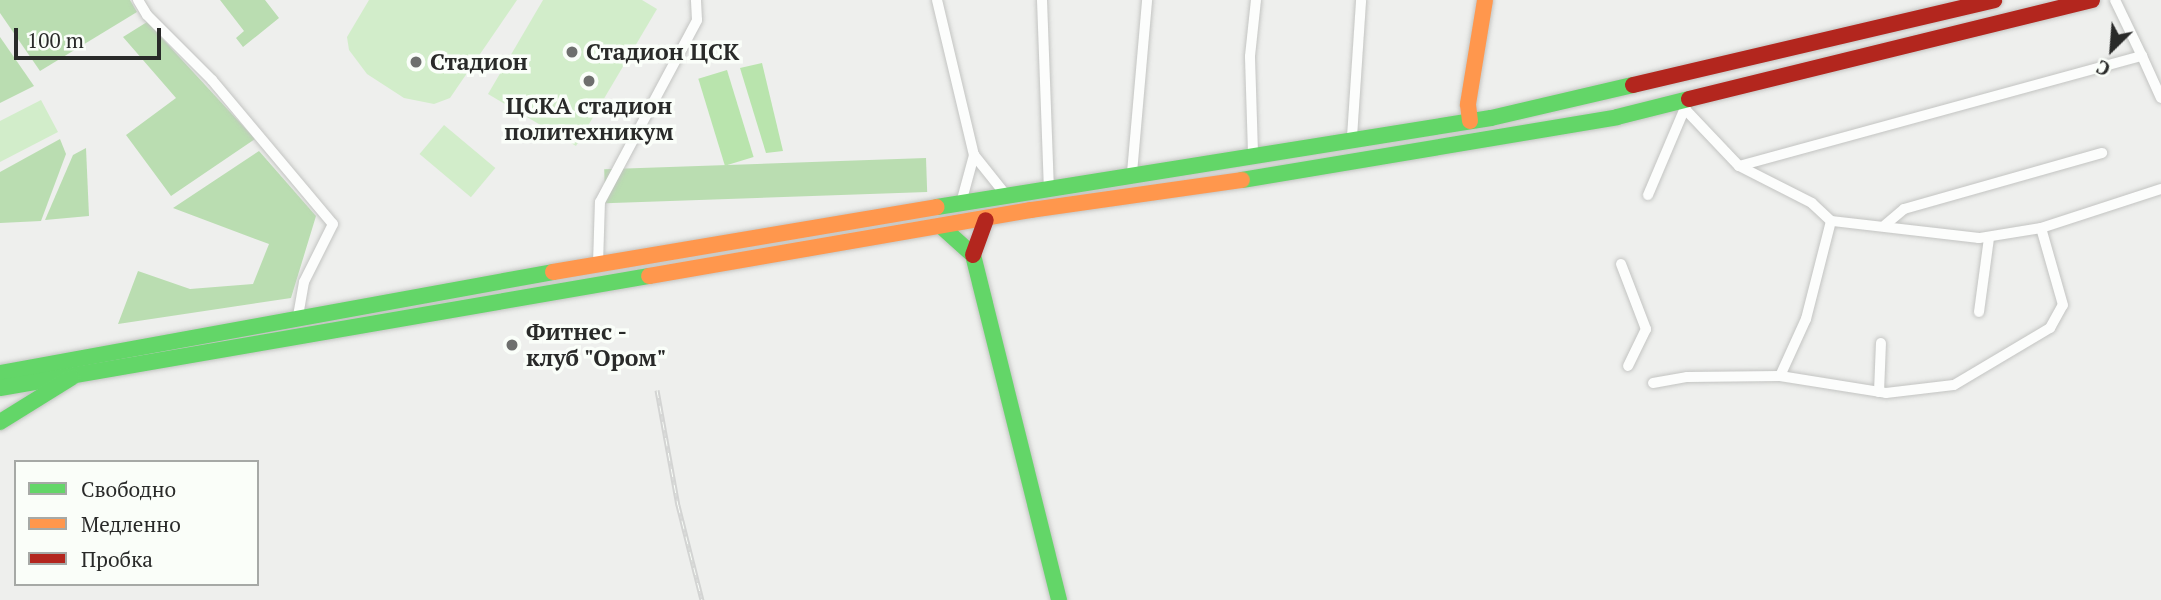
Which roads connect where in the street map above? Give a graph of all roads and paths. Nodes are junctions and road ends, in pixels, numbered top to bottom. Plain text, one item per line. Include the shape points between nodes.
1 (138, 0) edge
2 (696, 0) edge
3 (937, 0) edge
4 (1042, 0) edge
5 (1147, 0) edge
6 (1256, 0) edge
7 (1361, 0) edge
8 (1485, 0) edge
9 (1994, 0) edge
10 (2092, 0) edge
11 (2115, 0) edge
12 (2142, 56) junction
13 (2161, 98) edge
14 (1570, 101) junction
15 (1686, 105) junction
16 (1469, 121) junction
17 (1574, 124) junction
18 (1352, 137) junction
19 (1253, 153) junction
20 (2102, 153) dead end
21 (974, 155) junction
22 (1739, 166) junction
23 (1159, 168) junction
24 (1132, 173) junction
25 (1049, 187) junction
26 (2161, 189) edge
27 (1164, 193) junction
28 (1006, 195) junction
29 (1648, 195) dead end
30 (961, 203) junction
31 (986, 220) junction
32 (1831, 221) junction
33 (1885, 225) junction
34 (943, 228) junction
35 (2041, 228) junction
36 (1989, 237) junction
37 (782, 244) junction
38 (973, 255) junction
39 (598, 264) junction
40 (1621, 264) dead end
41 (1979, 312) dead end
42 (298, 316) junction
43 (1881, 343) dead end
44 (0, 363) edge
45 (1628, 366) dead end
46 (21, 368) junction
47 (86, 368) junction
48 (0, 373) edge
49 (1780, 376) junction
50 (1653, 383) dead end
51 (0, 388) edge
52 (1879, 392) junction
53 (0, 422) edge
54 (1059, 600) edge

1 - 42 street via 333,224 304,282
2 - 39 street via 697,20 600,202
3 - 21 street
4 - 25 street
5 - 24 street
6 - 19 street via 1250,57
7 - 18 street
8 - 16 main road
9 - 14 main road
10 - 15 main road
11 - 12 street
12 - 13 street
12 - 22 street
14 - 16 main road
14 - 17 main road
15 - 17 main road
15 - 22 street
15 - 29 street
16 - 18 main road
17 - 27 main road
18 - 19 main road
19 - 23 main road
20 - 33 street via 1903,209
21 - 28 street
21 - 30 street
22 - 32 street via 1812,203
23 - 24 main road
23 - 27 main road
24 - 25 main road
25 - 28 main road
26 - 35 street
27 - 31 main road
28 - 30 main road
30 - 37 main road
31 - 34 main road
31 - 38 main road
32 - 33 street
32 - 49 street via 1806,319
33 - 36 street
34 - 37 main road
34 - 38 main road
35 - 36 street
35 - 52 street via 2063,305 2050,328 1954,385
36 - 41 street
37 - 39 main road
37 - 47 main road
38 - 54 main road
39 - 42 main road
40 - 45 street via 1646,330
42 - 47 main road
43 - 52 street
44 - 46 main road
46 - 47 main road
46 - 48 main road
47 - 51 main road
47 - 53 main road
49 - 50 street via 1687,377
49 - 52 street

